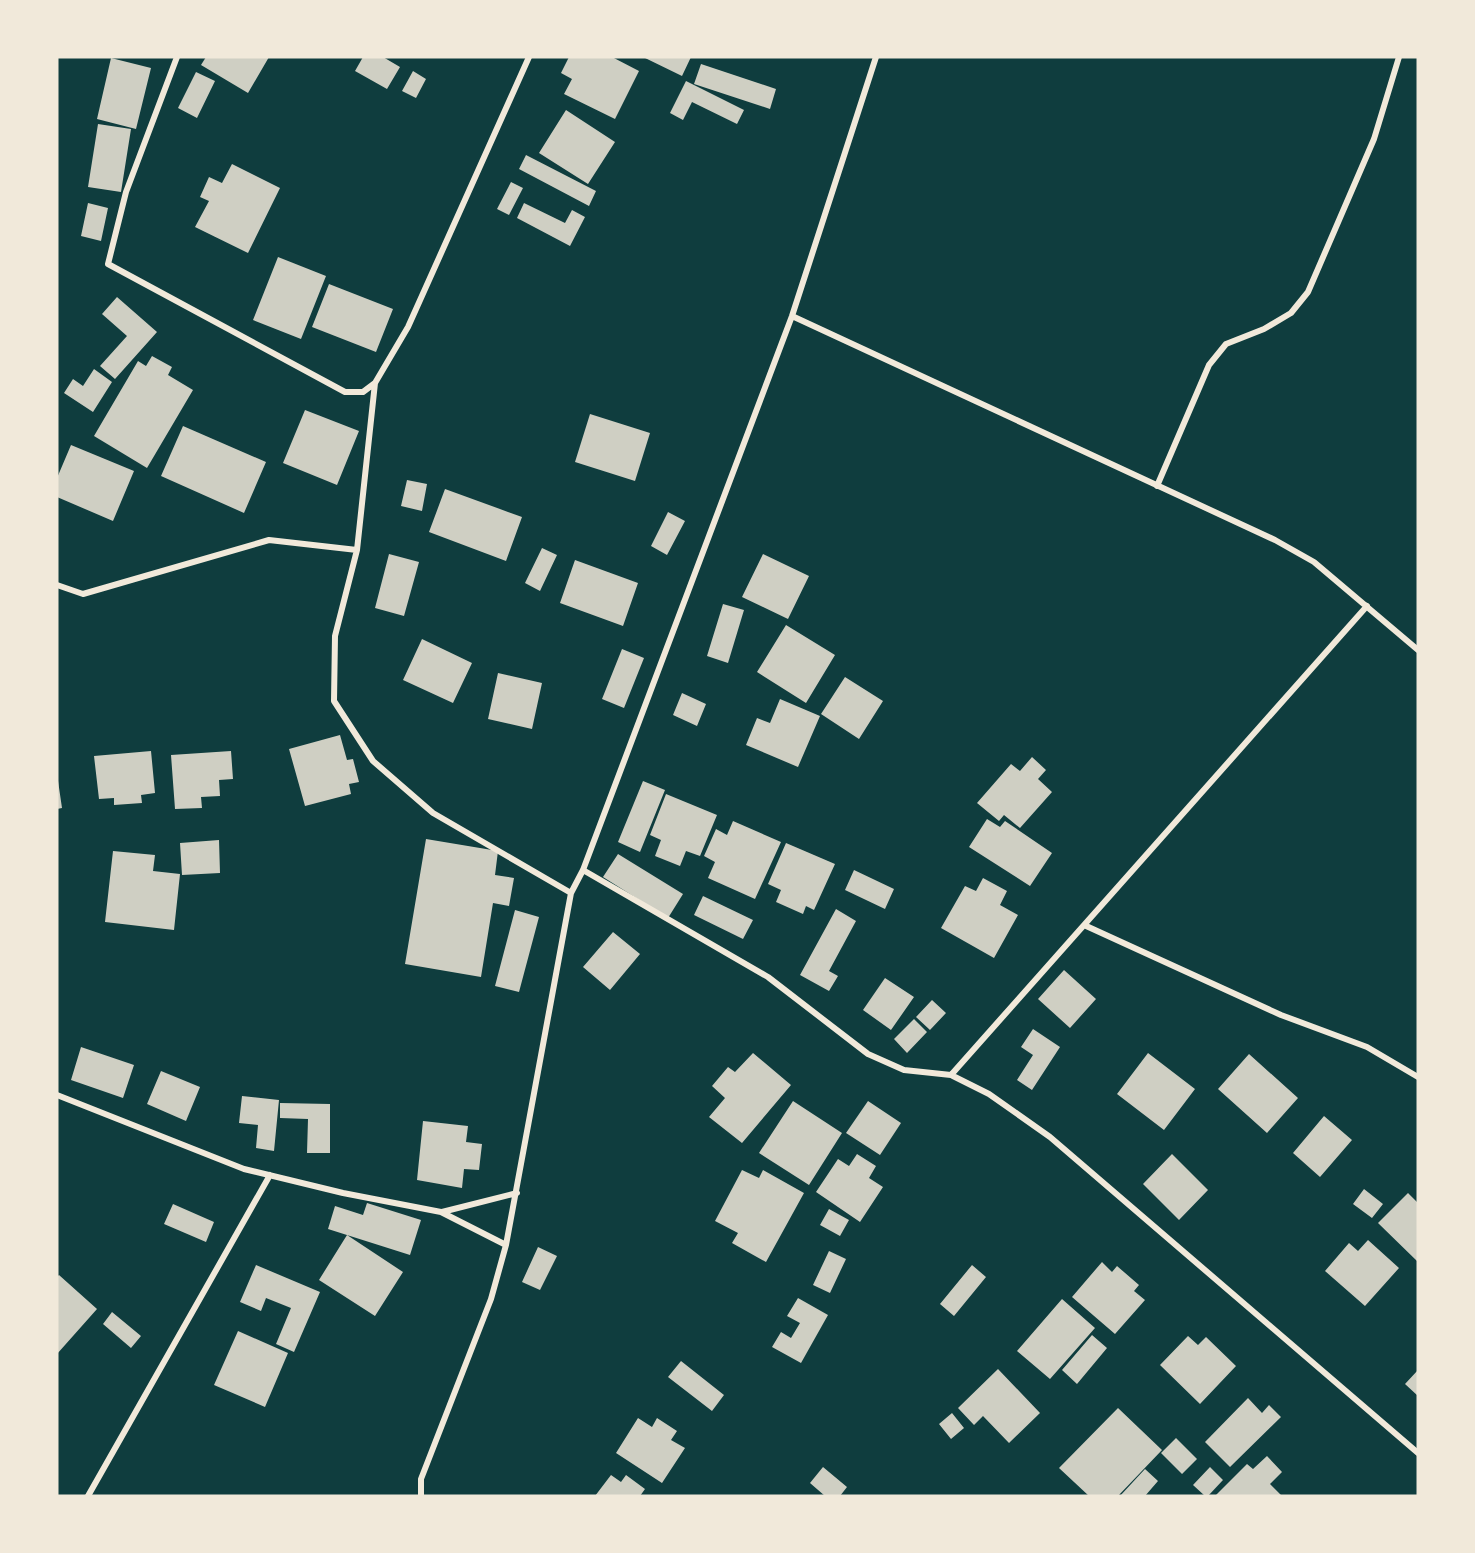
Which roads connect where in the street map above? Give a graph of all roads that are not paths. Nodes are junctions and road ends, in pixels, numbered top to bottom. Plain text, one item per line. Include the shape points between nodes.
1 (177, 57) edge
2 (529, 57) edge
3 (876, 57) edge
4 (1399, 57) edge
5 (792, 316) junction
6 (375, 383) junction
7 (1157, 486) junction
8 (357, 550) junction
9 (57, 585) edge
10 (1367, 606) junction
11 (1418, 650) edge
12 (583, 870) junction
13 (571, 893) junction
14 (1084, 925) junction
15 (951, 1076) junction
16 (1418, 1077) edge
17 (57, 1095) edge
18 (270, 1175) junction
19 (517, 1193) junction
20 (441, 1212) junction
21 (506, 1245) junction
22 (1418, 1453) edge
23 (88, 1496) edge
24 (421, 1496) edge

1 - 6 street via 126,192 108,264 345,392 363,392
2 - 6 street via 408,327
3 - 5 street
4 - 7 street via 1374,139 1308,292 1291,313 1226,344 1209,365
5 - 7 street
5 - 12 street
6 - 8 street
7 - 10 street via 1314,562
8 - 9 street via 269,540 83,594
8 - 13 street via 335,636 334,701 373,761 433,813
10 - 11 street
10 - 14 street
12 - 13 street
12 - 15 street via 768,977 868,1054 904,1070
13 - 19 street
14 - 15 street
14 - 16 street via 1281,1015 1367,1047
15 - 22 street via 990,1094 1050,1137
17 - 18 street
18 - 20 street
18 - 23 street
19 - 20 street
19 - 21 street
20 - 21 street
21 - 24 street via 491,1299 421,1479

